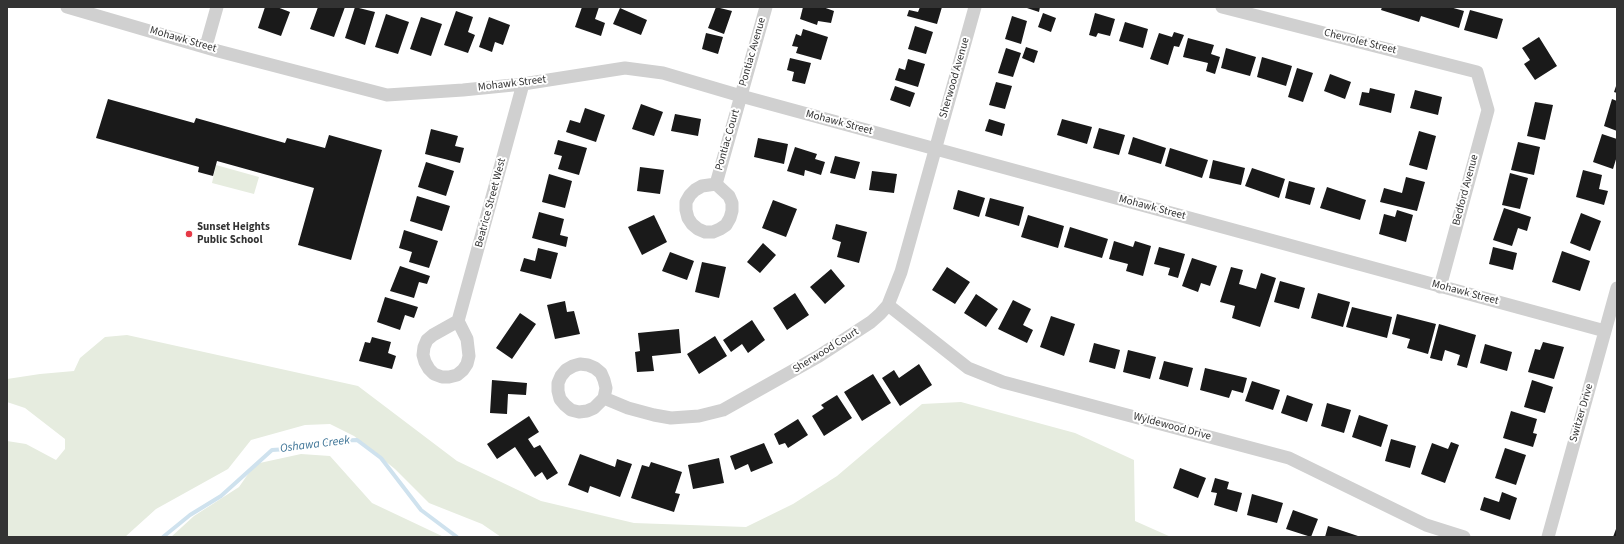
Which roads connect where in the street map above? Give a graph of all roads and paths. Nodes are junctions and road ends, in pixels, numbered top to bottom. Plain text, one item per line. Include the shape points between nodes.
1 (67, 7) edge
2 (217, 7) edge
3 (766, 7) edge
4 (975, 7) edge
5 (1222, 7) edge
6 (1242, 10) edge
7 (206, 46) junction
8 (523, 84) junction
9 (1483, 93) joint
10 (741, 96) junction
11 (935, 148) junction
12 (716, 184) dead end
13 (1440, 287) junction
14 (1617, 288) edge
15 (888, 305) junction
16 (458, 321) dead end
17 (1605, 331) junction
18 (604, 398) dead end
19 (1464, 537) edge
20 (1548, 537) edge

1 - 7 street, Mohawk Street
2 - 7 street
3 - 10 street, Pontiac Avenue
4 - 11 street, Sherwood Avenue
5 - 6 street, Chevrolet Street
6 - 9 street, Chevrolet Street via 1476,72
7 - 8 street, Mohawk Street via 386,95
8 - 10 street, Mohawk Street via 625,68 663,73
8 - 16 street, Beatrice Street West
9 - 13 street, Bedford Avenue via 1488,110
10 - 11 street, Mohawk Street
10 - 12 street, Pontiac Court
11 - 13 street, Mohawk Street
11 - 15 street, Sherwood Court via 901,272
13 - 17 street, Mohawk Street
14 - 17 street, Switzer Drive
15 - 18 street, Sherwood Court via 871,322 825,352 723,410 699,416 670,418 628,408
15 - 19 street, Wyldewood Drive via 968,368 1003,382 1289,458 1426,525
17 - 20 street, Switzer Drive

